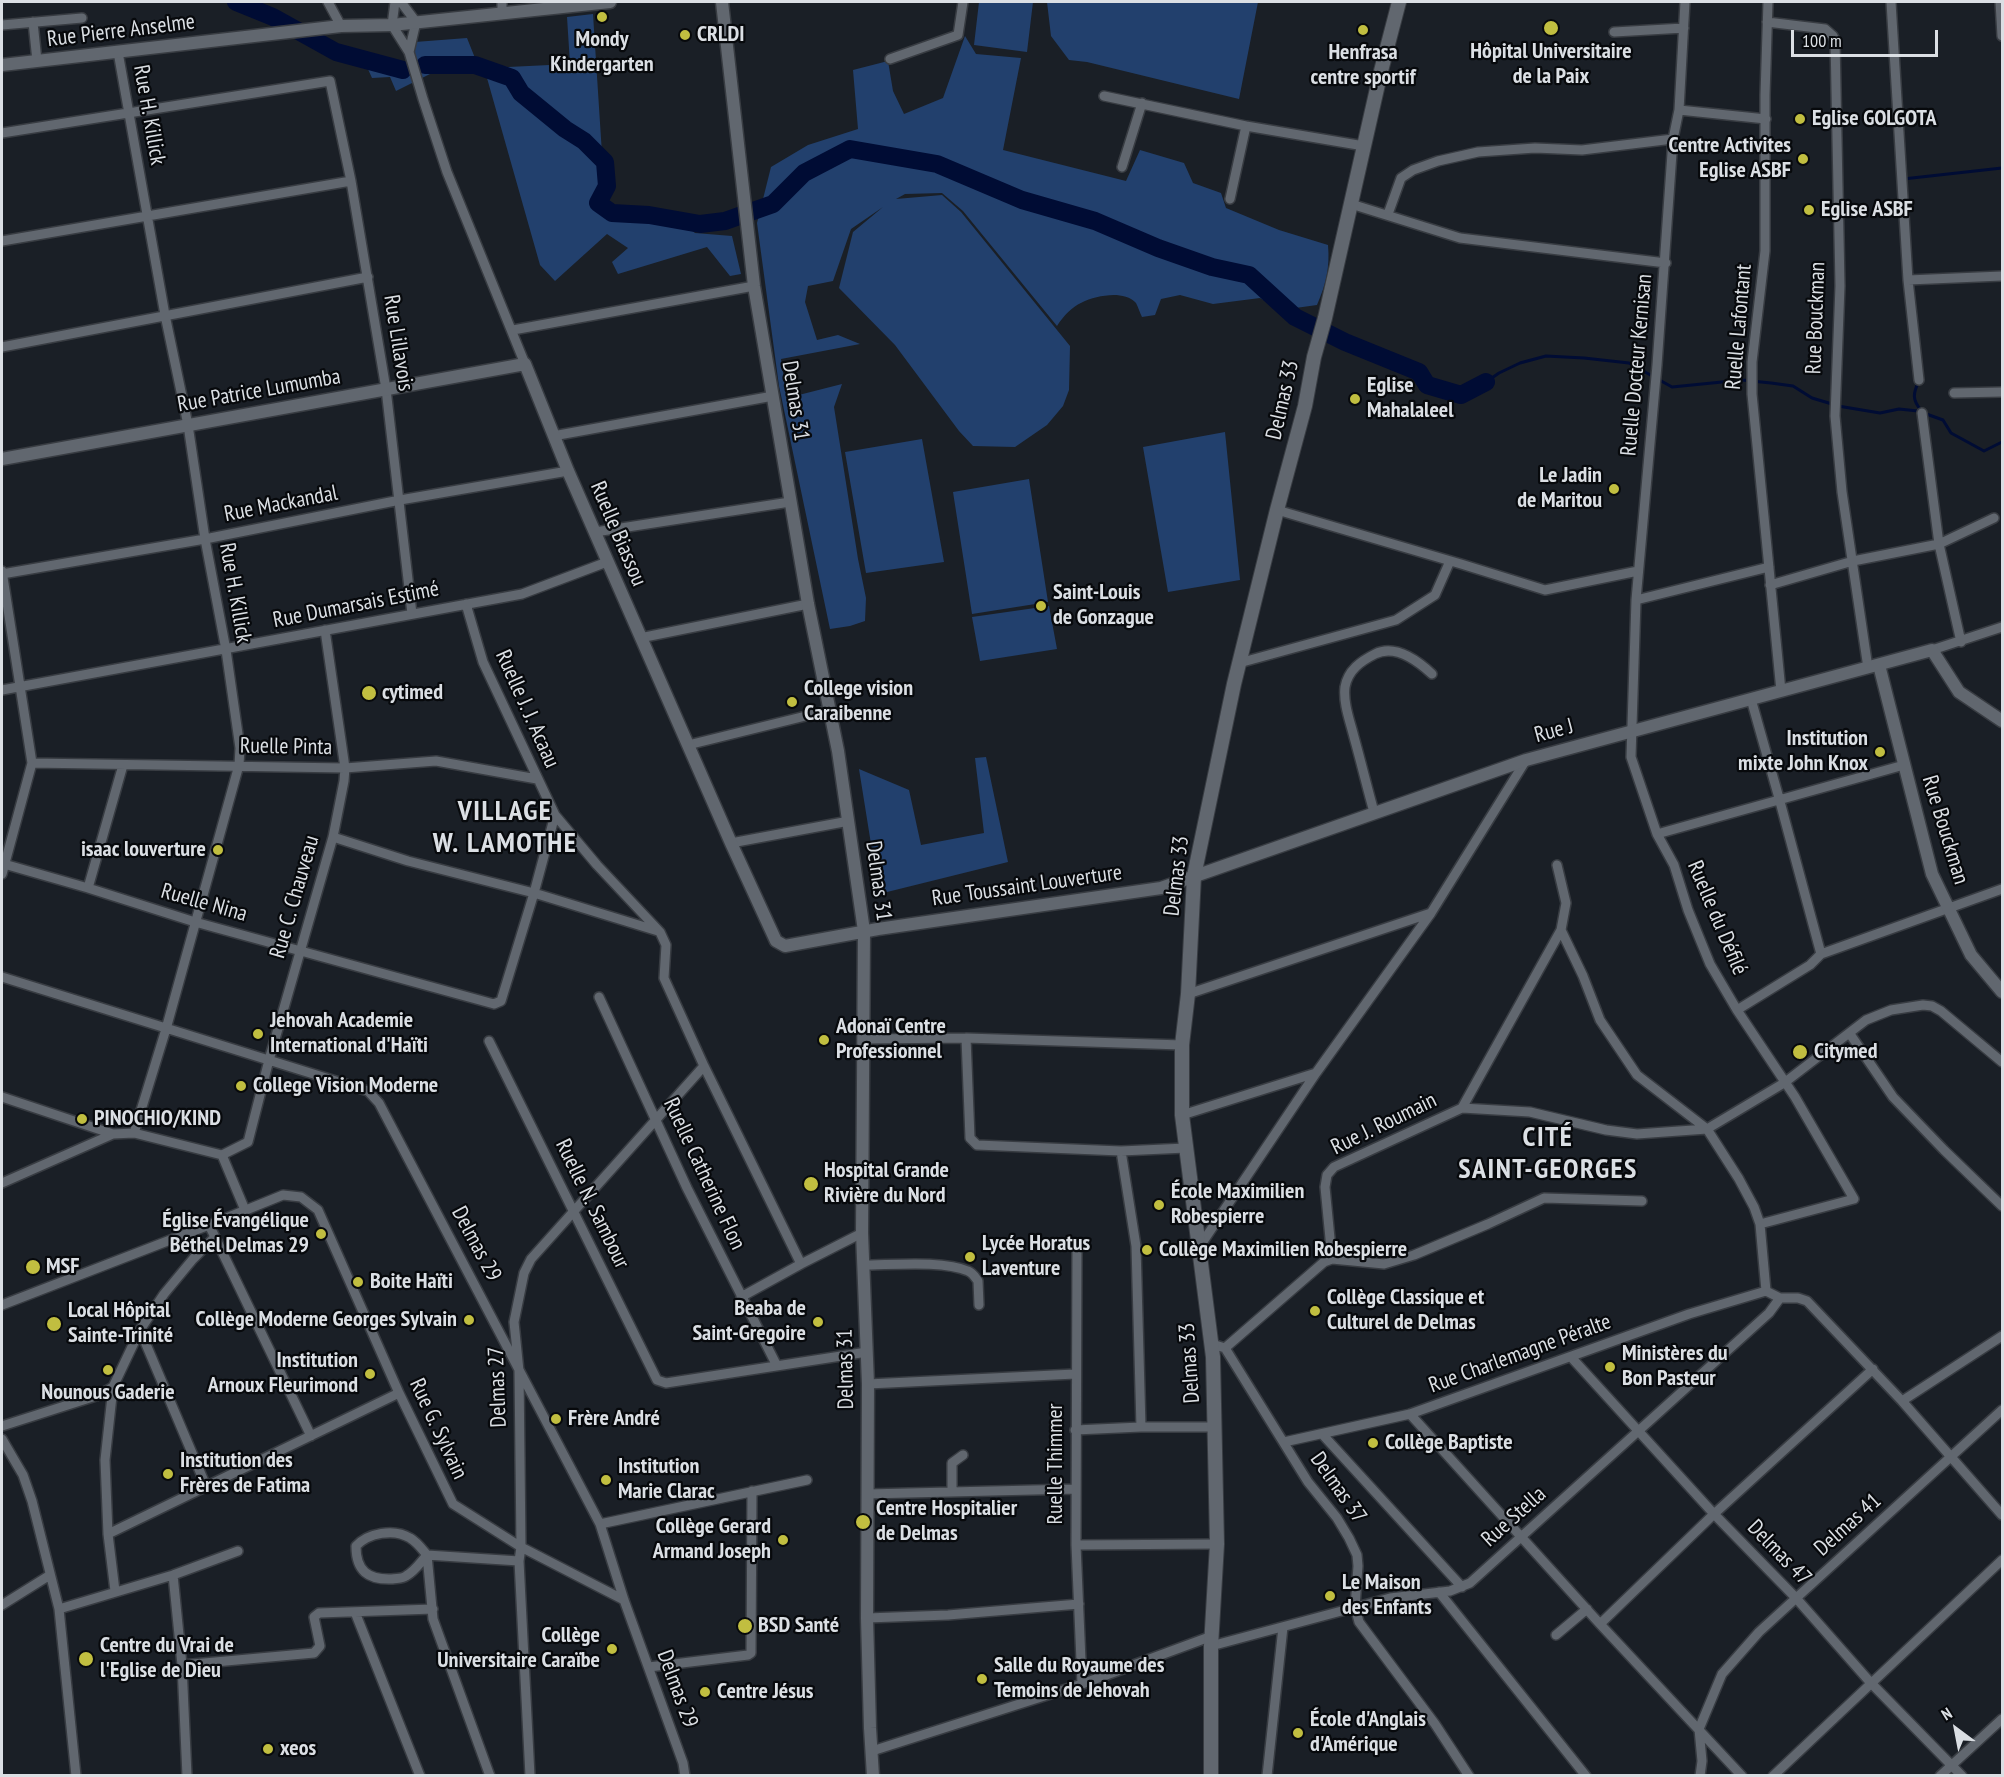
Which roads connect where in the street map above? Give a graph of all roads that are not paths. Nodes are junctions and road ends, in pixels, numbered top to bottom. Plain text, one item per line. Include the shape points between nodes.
1 (328, 2) edge
2 (395, 2) edge
3 (400, 2) edge
4 (610, 2) edge
5 (722, 2) edge
6 (963, 2) edge
7 (1399, 2) edge
8 (1685, 2) edge
9 (1768, 2) edge
10 (1891, 2) edge
11 (2000, 2) edge
12 (502, 7) edge
13 (82, 18) dead end
14 (33, 22) junction
15 (416, 22) junction
16 (1767, 22) junction
17 (2, 25) edge
18 (392, 25) junction
19 (341, 26) junction
20 (1684, 28) junction
21 (1614, 32) dead end
22 (2002, 36) edge
23 (118, 52) junction
24 (409, 52) junction
25 (890, 58) dead end
26 (38, 61) junction
27 (2, 65) edge
28 (1104, 96) dead end
29 (1142, 103) junction
30 (1679, 110) junction
31 (130, 112) junction
32 (1766, 119) junction
33 (1246, 126) junction
34 (2, 133) edge
35 (1673, 139) junction
36 (1364, 146) junction
37 (1122, 167) dead end
38 (351, 181) junction
39 (1230, 198) dead end
40 (1351, 204) junction
41 (1388, 214) junction
42 (147, 217) junction
43 (2, 241) edge
44 (1666, 263) junction
45 (2002, 276) edge
46 (368, 277) junction
47 (1908, 280) junction
48 (754, 286) junction
49 (165, 315) junction
50 (513, 330) junction
51 (2, 347) edge
52 (525, 363) junction
53 (1919, 380) dead end
54 (386, 389) junction
55 (2002, 392) edge
56 (1954, 393) dead end
57 (773, 396) junction
58 (1922, 413) dead end
59 (188, 425) junction
60 (553, 436) junction
61 (2, 459) edge
62 (567, 471) junction
63 (400, 500) junction
64 (790, 502) junction
65 (1277, 510) junction
66 (1994, 518) dead end
67 (595, 532) junction
68 (205, 539) junction
69 (1939, 544) junction
70 (1450, 561) junction
71 (1853, 561) junction
72 (608, 562) junction
73 (1769, 567) junction
74 (2, 569) edge
75 (1638, 571) junction
76 (2, 574) edge
77 (1770, 585) junction
78 (1636, 600) junction
79 (466, 604) junction
80 (808, 604) junction
81 (412, 614) junction
82 (325, 630) junction
83 (2001, 630) edge
84 (640, 638) junction
85 (1961, 642) junction
86 (226, 650) junction
87 (1932, 650) junction
88 (1239, 663) junction
89 (1874, 667) junction
90 (1432, 674) dead end
91 (21, 686) junction
92 (2, 690) edge
93 (1781, 691) junction
94 (1751, 699) junction
95 (830, 710) junction
96 (2002, 721) edge
97 (1630, 732) junction
98 (688, 745) junction
99 (1526, 760) junction
100 (32, 763) junction
101 (123, 765) junction
102 (239, 765) junction
103 (1904, 765) junction
104 (345, 768) junction
105 (537, 779) junction
106 (1779, 798) junction
107 (1374, 812) junction
108 (555, 815) junction
109 (849, 821) junction
110 (1657, 834) junction
111 (333, 837) junction
112 (731, 843) junction
113 (1557, 866) dead end
114 (3, 869) edge
115 (1194, 876) junction
116 (87, 888) junction
117 (2002, 889) edge
118 (534, 893) junction
119 (1948, 908) junction
120 (1431, 913) junction
121 (195, 922) junction
122 (1561, 930) junction
123 (864, 931) junction
124 (660, 932) junction
125 (300, 951) junction
126 (1821, 954) junction
127 (2, 977) edge
128 (2002, 992) edge
129 (1188, 994) junction
130 (599, 997) dead end
131 (1737, 1010) junction
132 (166, 1029) junction
133 (1850, 1034) junction
134 (966, 1038) junction
135 (864, 1039) junction
136 (489, 1041) dead end
137 (1182, 1045) junction
138 (268, 1060) junction
139 (2002, 1062) edge
140 (704, 1066) junction
141 (1316, 1073) junction
142 (1784, 1083) junction
143 (2, 1097) edge
144 (1462, 1108) junction
145 (1182, 1115) junction
146 (656, 1120) junction
147 (1707, 1129) junction
148 (134, 1133) junction
149 (113, 1134) junction
150 (1186, 1148) junction
151 (1121, 1151) junction
152 (222, 1155) junction
153 (2, 1183) edge
154 (1642, 1201) dead end
155 (2002, 1206) edge
156 (245, 1210) junction
157 (573, 1210) junction
158 (1760, 1224) junction
159 (210, 1225) junction
160 (862, 1233) junction
161 (215, 1237) junction
162 (1077, 1243) dead end
163 (1200, 1246) junction
164 (1332, 1259) junction
165 (801, 1264) junction
166 (863, 1265) junction
167 (1766, 1292) junction
168 (741, 1297) junction
169 (1780, 1298) junction
170 (2, 1305) edge
171 (979, 1305) dead end
172 (140, 1330) junction
173 (2002, 1336) edge
174 (1219, 1346) junction
175 (867, 1352) junction
176 (1570, 1357) junction
177 (777, 1366) junction
178 (1873, 1370) junction
179 (519, 1371) junction
180 (1075, 1374) junction
181 (868, 1384) junction
182 (113, 1387) junction
183 (399, 1393) junction
184 (1902, 1401) junction
185 (2002, 1410) edge
186 (1410, 1414) junction
187 (2, 1426) edge
188 (1141, 1427) junction
189 (1215, 1427) junction
190 (1075, 1430) junction
191 (1637, 1430) junction
192 (1323, 1435) junction
193 (311, 1436) junction
194 (2, 1439) edge
195 (1284, 1442) junction
196 (6, 1452) edge
197 (963, 1455) dead end
198 (1951, 1457) junction
199 (807, 1480) dead end
200 (206, 1486) junction
201 (1075, 1489) junction
202 (752, 1491) junction
203 (952, 1492) junction
204 (867, 1494) junction
205 (1714, 1514) junction
206 (2002, 1515) edge
207 (600, 1524) junction
208 (108, 1534) junction
209 (1522, 1538) junction
210 (1210, 1544) junction
211 (1076, 1545) junction
212 (521, 1547) junction
213 (238, 1551) dead end
214 (426, 1555) junction
215 (2002, 1560) edge
216 (519, 1561) junction
217 (50, 1575) junction
218 (173, 1575) junction
219 (1462, 1587) junction
220 (115, 1591) junction
221 (1439, 1592) junction
222 (1796, 1598) junction
223 (624, 1600) junction
224 (1079, 1604) junction
225 (2, 1605) edge
226 (1355, 1607) junction
227 (59, 1609) junction
228 (433, 1609) junction
229 (1587, 1609) junction
230 (355, 1612) junction
231 (867, 1618) junction
232 (1600, 1624) junction
233 (1283, 1627) junction
234 (1556, 1635) dead end
235 (1211, 1641) junction
236 (182, 1665) junction
237 (648, 1667) junction
238 (1870, 1682) junction
239 (1082, 1684) junction
240 (2002, 1719) edge
241 (1699, 1729) junction
242 (872, 1751) junction
243 (1212, 1757) junction
244 (1952, 1765) junction
245 (76, 1776) edge
246 (187, 1776) edge
247 (420, 1776) edge
248 (490, 1776) edge
249 (530, 1776) edge
250 (685, 1776) edge
251 (873, 1776) edge
252 (1211, 1776) edge
253 (1220, 1776) edge
254 (1267, 1776) edge
255 (1469, 1776) edge
256 (1586, 1776) edge
257 (1700, 1776) edge
258 (1742, 1776) edge
259 (1773, 1776) edge
260 (1940, 1776) edge
261 (1962, 1776) edge

1 - 19 street
2 - 18 street
3 - 15 street
4 - 12 street, Rue Pierre Anselme
5 - 48 street, Delmas 31
6 - 25 street via 957,35
7 - 36 main road, Delmas 33
8 - 20 street, Ruelle Docteur Kernisan
9 - 16 street, Ruelle Lafontant
10 - 47 street
11 - 22 street
12 - 15 street, Rue Pierre Anselme
13 - 14 street
14 - 17 street
14 - 26 street
15 - 18 street, Rue Pierre Anselme
15 - 24 street
16 - 32 street, Ruelle Lafontant
16 - 71 street, Rue Bouckman via 1825,29 1835,40 1840,286 1834,393 1839,471
18 - 19 street, Rue Pierre Anselme
18 - 24 street
19 - 23 street, Rue Pierre Anselme
20 - 21 street
20 - 30 street, Ruelle Docteur Kernisan
23 - 26 street, Rue Pierre Anselme
23 - 31 street, Rue H. Killick
24 - 50 street, Ruelle Biassou via 447,172
26 - 27 street, Rue Pierre Anselme
28 - 29 street
29 - 33 street
29 - 37 street
30 - 32 street
30 - 35 street, Ruelle Docteur Kernisan
31 - 34 street
31 - 38 street, Rue Lillavois via 330,81
31 - 42 street, Rue H. Killick
32 - 73 street, Ruelle Lafontant via 1766,251 1752,362 1752,394
33 - 36 street
33 - 39 street
35 - 41 street via 1582,150 1478,152 1438,161 1401,178
35 - 44 street, Ruelle Docteur Kernisan
36 - 40 main road, Delmas 33
38 - 42 street
38 - 46 street, Rue Lillavois
40 - 41 street
40 - 65 main road, Delmas 33
41 - 44 street via 1460,238
42 - 43 street
42 - 49 street, Rue H. Killick
44 - 75 street, Ruelle Docteur Kernisan
45 - 47 street
46 - 49 street
46 - 54 street, Rue Lillavois
47 - 53 street
48 - 50 street
48 - 57 street, Delmas 31
49 - 51 street
49 - 59 street, Rue H. Killick
50 - 52 street, Ruelle Biassou
52 - 54 street, Rue Patrice Lumumba
52 - 60 street, Ruelle Biassou
54 - 59 street, Rue Patrice Lumumba
54 - 63 street, Rue Lillavois
55 - 56 street
57 - 60 street
57 - 64 street, Delmas 31
58 - 69 street
59 - 61 street, Rue Patrice Lumumba
59 - 68 street, Rue H. Killick
60 - 62 street, Ruelle Biassou
62 - 63 street, Rue Mackandal
62 - 67 street, Ruelle Biassou
63 - 68 street, Rue Mackandal
63 - 81 street, Rue Lillavois
64 - 67 street
64 - 80 street, Delmas 31
65 - 70 street
65 - 88 main road, Delmas 33
66 - 69 street
67 - 72 street, Ruelle Biassou
68 - 76 street, Rue Mackandal
68 - 86 street, Rue H. Killick
69 - 71 street
69 - 85 street
70 - 75 street via 1545,590
70 - 88 street via 1435,596 1396,620
71 - 77 street
71 - 89 street, Rue Bouckman
72 - 79 street, Rue Dumarsais Estimé via 522,594
72 - 84 street, Ruelle Biassou
73 - 77 street, Ruelle Lafontant
73 - 78 street
74 - 76 street
75 - 78 street, Ruelle Docteur Kernisan
76 - 91 street
77 - 93 street, Ruelle Lafontant
78 - 97 street, Ruelle Docteur Kernisan
79 - 81 street, Rue Dumarsais Estimé
79 - 105 street, Ruelle J. J. Acaau via 483,662
80 - 84 street
80 - 95 street, Delmas 31
81 - 82 street, Rue Dumarsais Estimé
82 - 86 street, Rue Dumarsais Estimé
82 - 104 street, Rue C. Chauveau
83 - 85 street
84 - 98 street, Ruelle Biassou
85 - 87 street
86 - 91 street, Rue Dumarsais Estimé
86 - 102 street, Rue H. Killick
87 - 89 street, Rue J
87 - 96 street via 1959,692
88 - 115 main road, Delmas 33
89 - 93 street, Rue J
89 - 103 street, Rue Bouckman
90 - 107 street via 1409,656 1396,652 1379,652 1351,671 1345,687 1346,707
91 - 92 street, Rue Dumarsais Estimé
91 - 100 street
93 - 94 street, Rue J
94 - 97 street, Rue J
94 - 106 street
95 - 98 street
95 - 109 street, Delmas 31 via 842,750
97 - 99 street, Rue J
97 - 110 street, Ruelle du Défilé via 1631,756
98 - 112 street, Ruelle Biassou
99 - 107 street, Rue J
99 - 120 street
100 - 101 street, Ruelle Pinta
100 - 114 street
101 - 102 street, Ruelle Pinta
101 - 116 street
102 - 104 street, Ruelle Pinta
102 - 121 street, Rue H. Killick
103 - 106 street
103 - 119 street, Rue Bouckman via 1932,874
104 - 105 street, Ruelle Pinta via 436,761
104 - 111 street, Rue C. Chauveau
105 - 108 street, Ruelle J. J. Acaau
106 - 110 street
106 - 126 street
107 - 115 street, Rue J
108 - 118 street
108 - 124 street, Ruelle J. J. Acaau
109 - 112 street
109 - 123 street, Delmas 31
110 - 131 street, Ruelle du Défilé via 1674,865 1710,964
111 - 118 street
111 - 125 street, Rue C. Chauveau
112 - 123 street, Ruelle Biassou via 780,945
113 - 122 street, Rue J. Roumain via 1566,903
114 - 116 street, Ruelle Nina
115 - 123 street, Rue Toussaint Louverture via 1161,888
115 - 129 main road, Delmas 33
116 - 121 street, Ruelle Nina
117 - 119 street, Ruelle du Défilé
118 - 124 street
118 - 125 street, Ruelle Nina via 498,1004
119 - 126 street, Ruelle du Défilé
119 - 128 street, Rue Bouckman via 1971,955
120 - 129 street
120 - 141 street
121 - 125 street, Ruelle Nina
121 - 132 street, Rue H. Killick
122 - 144 street, Rue J. Roumain
122 - 147 street via 1600,1020 1637,1075
123 - 135 street, Delmas 31
124 - 140 street via 666,945 664,978
125 - 138 street, Rue C. Chauveau
126 - 131 street, Ruelle du Défilé via 1810,965
127 - 132 street, Delmas 29
129 - 137 main road, Delmas 33
130 - 146 street, Ruelle Catherine Flon
131 - 142 street
132 - 138 street, Delmas 29
132 - 148 street, Rue H. Killick
133 - 139 street via 1866,1020 1891,1010 1932,1006
133 - 142 street
133 - 155 street via 1893,1097
134 - 135 street
134 - 137 street
134 - 151 street via 970,1138 977,1145
135 - 160 street, Delmas 31
136 - 157 street, Ruelle N. Sambour
137 - 145 main road, Delmas 33
138 - 152 street, Rue C. Chauveau via 248,1142
138 - 179 street, Delmas 29 via 368,1090 379,1102
140 - 146 street, Delmas 27
140 - 165 street
141 - 145 street
141 - 163 street
142 - 147 street
142 - 158 street via 1854,1199
143 - 149 street
144 - 147 street via 1530,1112 1637,1134
144 - 164 street, Rue J. Roumain via 1334,1167 1325,1187
145 - 150 main road, Delmas 33
146 - 157 street, Delmas 27
146 - 168 street, Ruelle Catherine Flon
147 - 158 street via 1739,1179
148 - 149 street
148 - 152 street
149 - 153 street
150 - 151 street
150 - 163 main road, Delmas 33
151 - 188 street via 1136,1246
152 - 156 street
154 - 164 street via 1544,1198 1459,1237 1384,1264
156 - 159 street
156 - 183 street, Rue G. Sylvain via 283,1195 301,1197 318,1210
157 - 177 street, Ruelle N. Sambour via 657,1380 661,1383
157 - 179 street, Delmas 27 via 531,1258 525,1273 514,1322
158 - 167 street
159 - 161 street
159 - 170 street
160 - 165 street
160 - 166 street, Delmas 31
161 - 172 street via 171,1285
161 - 193 street
162 - 180 street, Ruelle Thimmer
163 - 174 main road, Delmas 33
164 - 174 street
165 - 168 street
166 - 171 street via 928,1265 971,1272 978,1281
166 - 175 street, Delmas 31
167 - 169 street
167 - 176 street, Rue Charlemagne Péralte via 1689,1314
168 - 177 street, Ruelle Catherine Flon
169 - 178 street via 1807,1301
169 - 191 street, Rue Stella via 1769,1313
172 - 182 street
172 - 200 street
173 - 184 street
174 - 189 main road, Delmas 33
174 - 195 street, Delmas 37
175 - 177 street
175 - 181 street, Delmas 31
176 - 186 street, Rue Charlemagne Péralte
176 - 191 street, Delmas 47
178 - 184 street
178 - 205 street
179 - 207 street, Delmas 29
179 - 212 street, Delmas 27
180 - 181 street
180 - 190 street, Ruelle Thimmer
181 - 204 street, Delmas 31
182 - 187 street
182 - 208 street via 105,1460
183 - 193 street
183 - 212 street, Rue G. Sylvain via 453,1504
184 - 198 street
185 - 198 street, Delmas 41
186 - 192 street, Rue Charlemagne Péralte
186 - 209 street
188 - 189 street
188 - 190 street
189 - 210 main road, Delmas 33
190 - 201 street, Ruelle Thimmer
191 - 205 street, Delmas 47
191 - 209 street, Rue Stella
192 - 195 street, Rue Charlemagne Péralte
192 - 219 street
193 - 200 street
194 - 196 street
195 - 226 street, Delmas 37 via 1354,1547 1358,1566
196 - 217 street via 23,1475
197 - 203 street via 952,1463
198 - 206 street
198 - 222 street, Delmas 41
199 - 202 street
200 - 208 street
201 - 203 street
201 - 211 street, Ruelle Thimmer
202 - 207 street
202 - 237 street via 751,1653
203 - 204 street
204 - 231 street, Delmas 31
205 - 222 street, Delmas 47
205 - 232 street
207 - 223 street, Delmas 29
208 - 220 street
209 - 219 street, Rue Stella
209 - 229 street
210 - 211 street
210 - 235 main road, Delmas 33
211 - 224 street, Ruelle Thimmer
212 - 216 street, Delmas 27
212 - 223 street, Rue G. Sylvain
213 - 218 street
214 - 214 street via 409,1537 400,1534 375,1534 356,1546 356,1559 362,1570 376,1579 404,1578
214 - 216 street
214 - 228 street
215 - 238 street
216 - 249 street, Delmas 27
217 - 225 street
217 - 227 street
218 - 220 street
218 - 236 street
219 - 221 street, Rue Stella
220 - 227 street
221 - 226 street, Rue Stella
221 - 256 street
222 - 238 street, Delmas 47
222 - 241 street, Delmas 41 via 1722,1674
223 - 237 street, Delmas 29
224 - 231 street
224 - 239 street, Ruelle Thimmer
226 - 233 street, Rue Stella
226 - 255 street, Delmas 37 via 1359,1622
227 - 245 street
228 - 230 street
228 - 248 street via 433,1619
229 - 232 street
229 - 234 street
230 - 236 street via 316,1614 320,1646 315,1653
230 - 247 street
231 - 242 street, Delmas 31
232 - 241 street
233 - 235 street, Rue Stella
233 - 254 street
235 - 239 street, Rue Stella
235 - 243 main road, Delmas 33
236 - 246 street
237 - 250 street, Delmas 29
238 - 244 street, Delmas 47
238 - 259 street
239 - 242 street, Rue Stella
240 - 244 street
241 - 257 street, Delmas 41
241 - 258 street
242 - 251 street, Delmas 31
243 - 252 main road, Delmas 33
243 - 253 main road
244 - 260 street
244 - 261 street, Delmas 47

